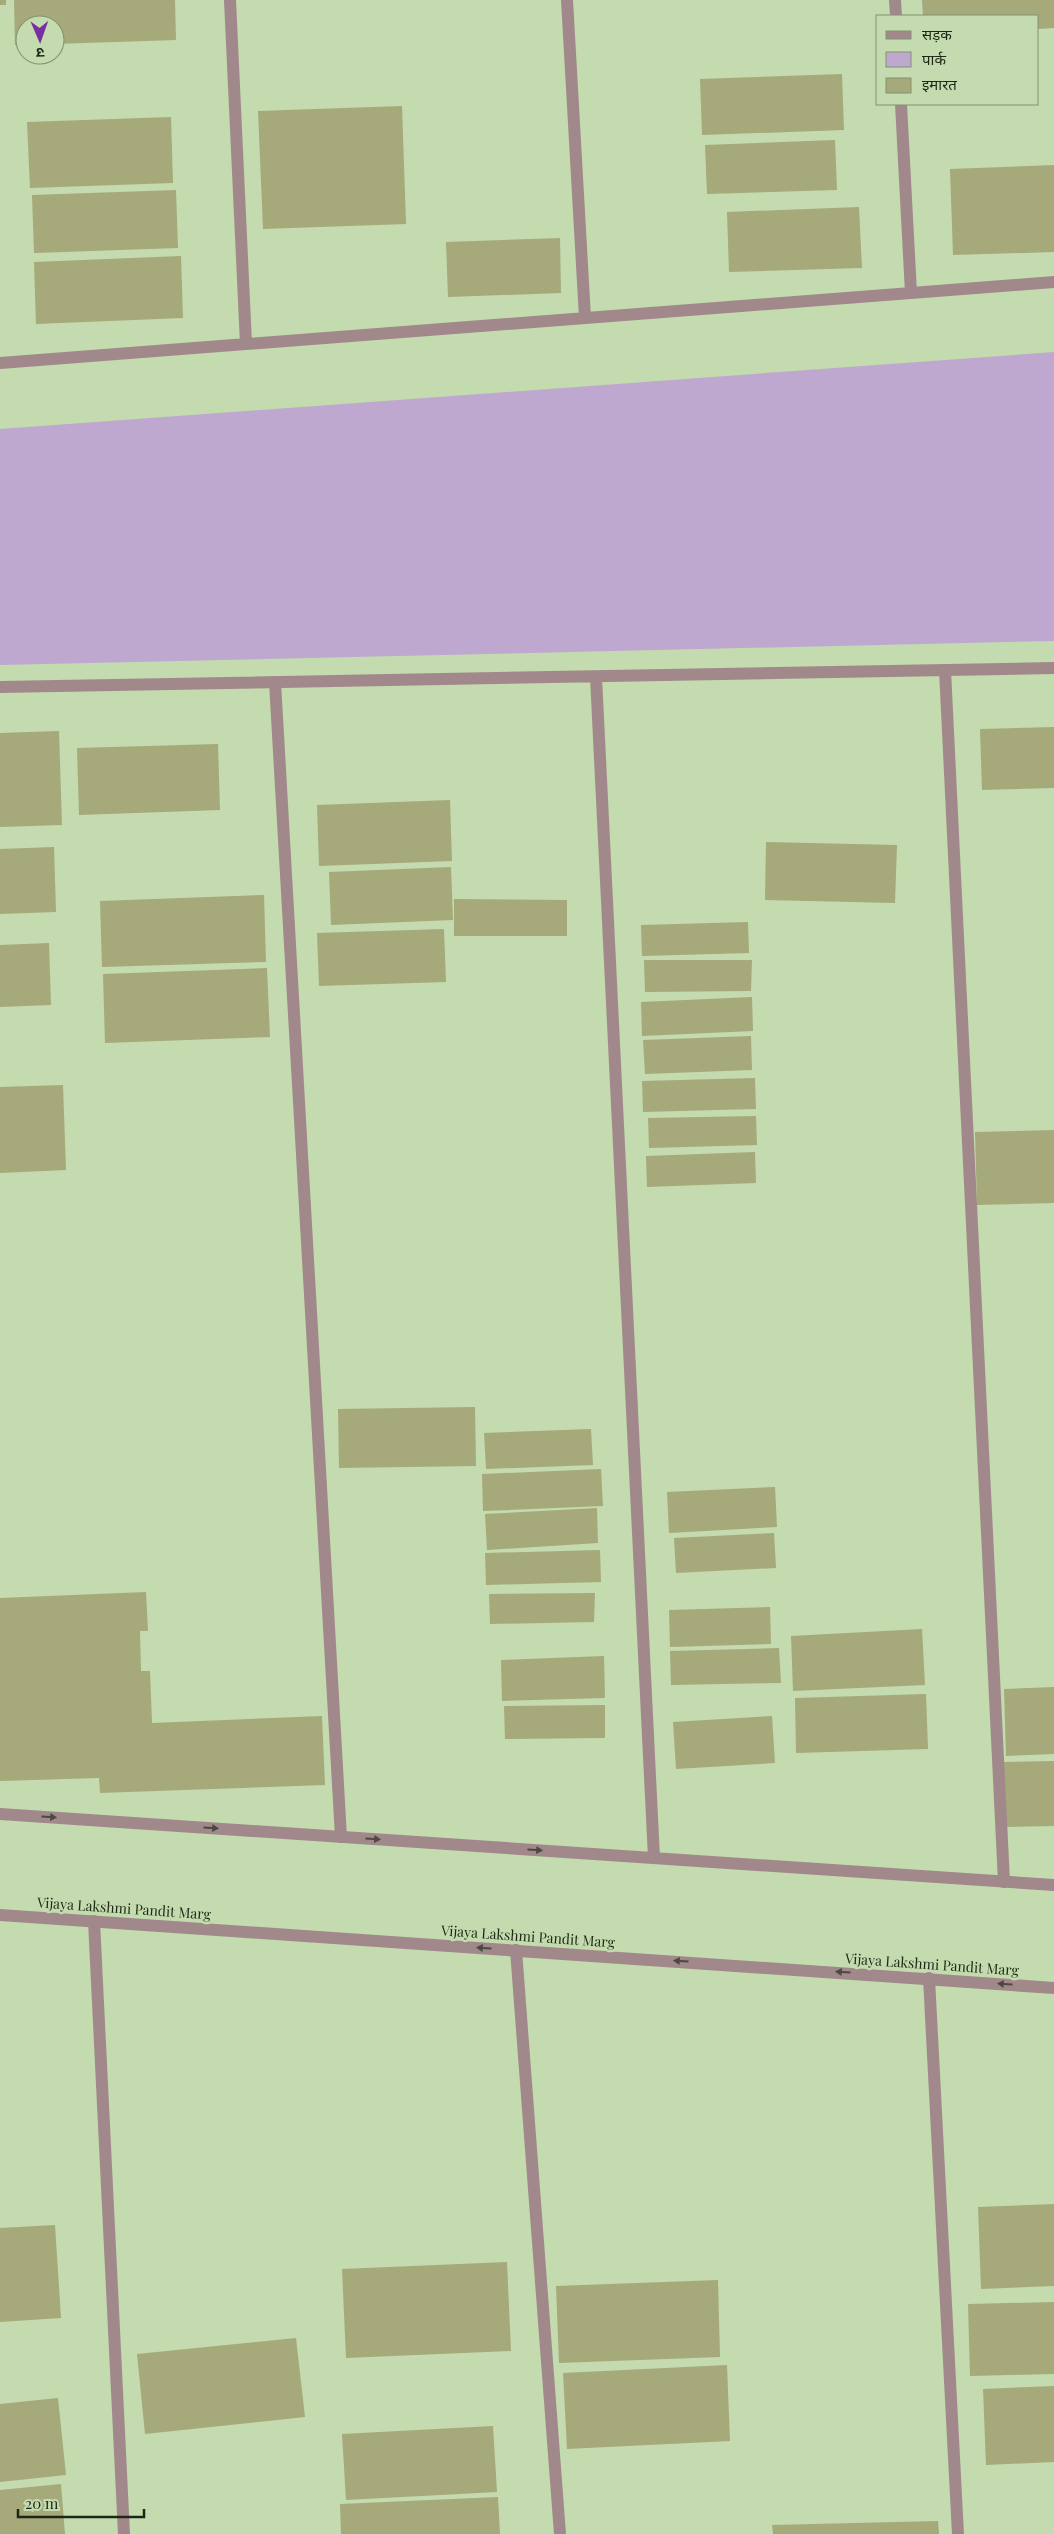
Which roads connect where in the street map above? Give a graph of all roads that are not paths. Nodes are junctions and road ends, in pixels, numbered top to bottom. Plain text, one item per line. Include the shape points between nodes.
1 (230, 0) edge
2 (567, 0) edge
3 (895, 0) edge
4 (896, 15) edge
5 (901, 105) edge
6 (1054, 282) edge
7 (911, 293) junction
8 (585, 318) junction
9 (246, 344) junction
10 (0, 363) edge
11 (1054, 668) edge
12 (945, 670) junction
13 (596, 677) junction
14 (275, 682) junction
15 (0, 687) edge
16 (0, 1814) edge
17 (341, 1837) junction
18 (654, 1858) junction
19 (1004, 1882) junction
20 (1054, 1886) edge
21 (0, 1915) edge
22 (94, 1921) junction
23 (516, 1950) junction
24 (929, 1978) junction
25 (1054, 1988) edge
26 (124, 2534) edge
27 (560, 2534) edge
28 (958, 2534) edge

1 - 9 street
2 - 8 street
3 - 4 street
5 - 7 street
6 - 7 street
7 - 8 street
8 - 9 street
9 - 10 street
11 - 12 street
12 - 13 street
12 - 19 street
13 - 14 street
13 - 18 street
14 - 15 street
14 - 17 street
16 -> 17 street
17 -> 18 street
18 - 19 street
19 - 20 street
21 - 22 street, Vijaya Lakshmi Pandit Marg
23 -> 22 street, Vijaya Lakshmi Pandit Marg
22 - 26 street
24 -> 23 street, Vijaya Lakshmi Pandit Marg
23 - 27 street
25 -> 24 street, Vijaya Lakshmi Pandit Marg
24 - 28 street

